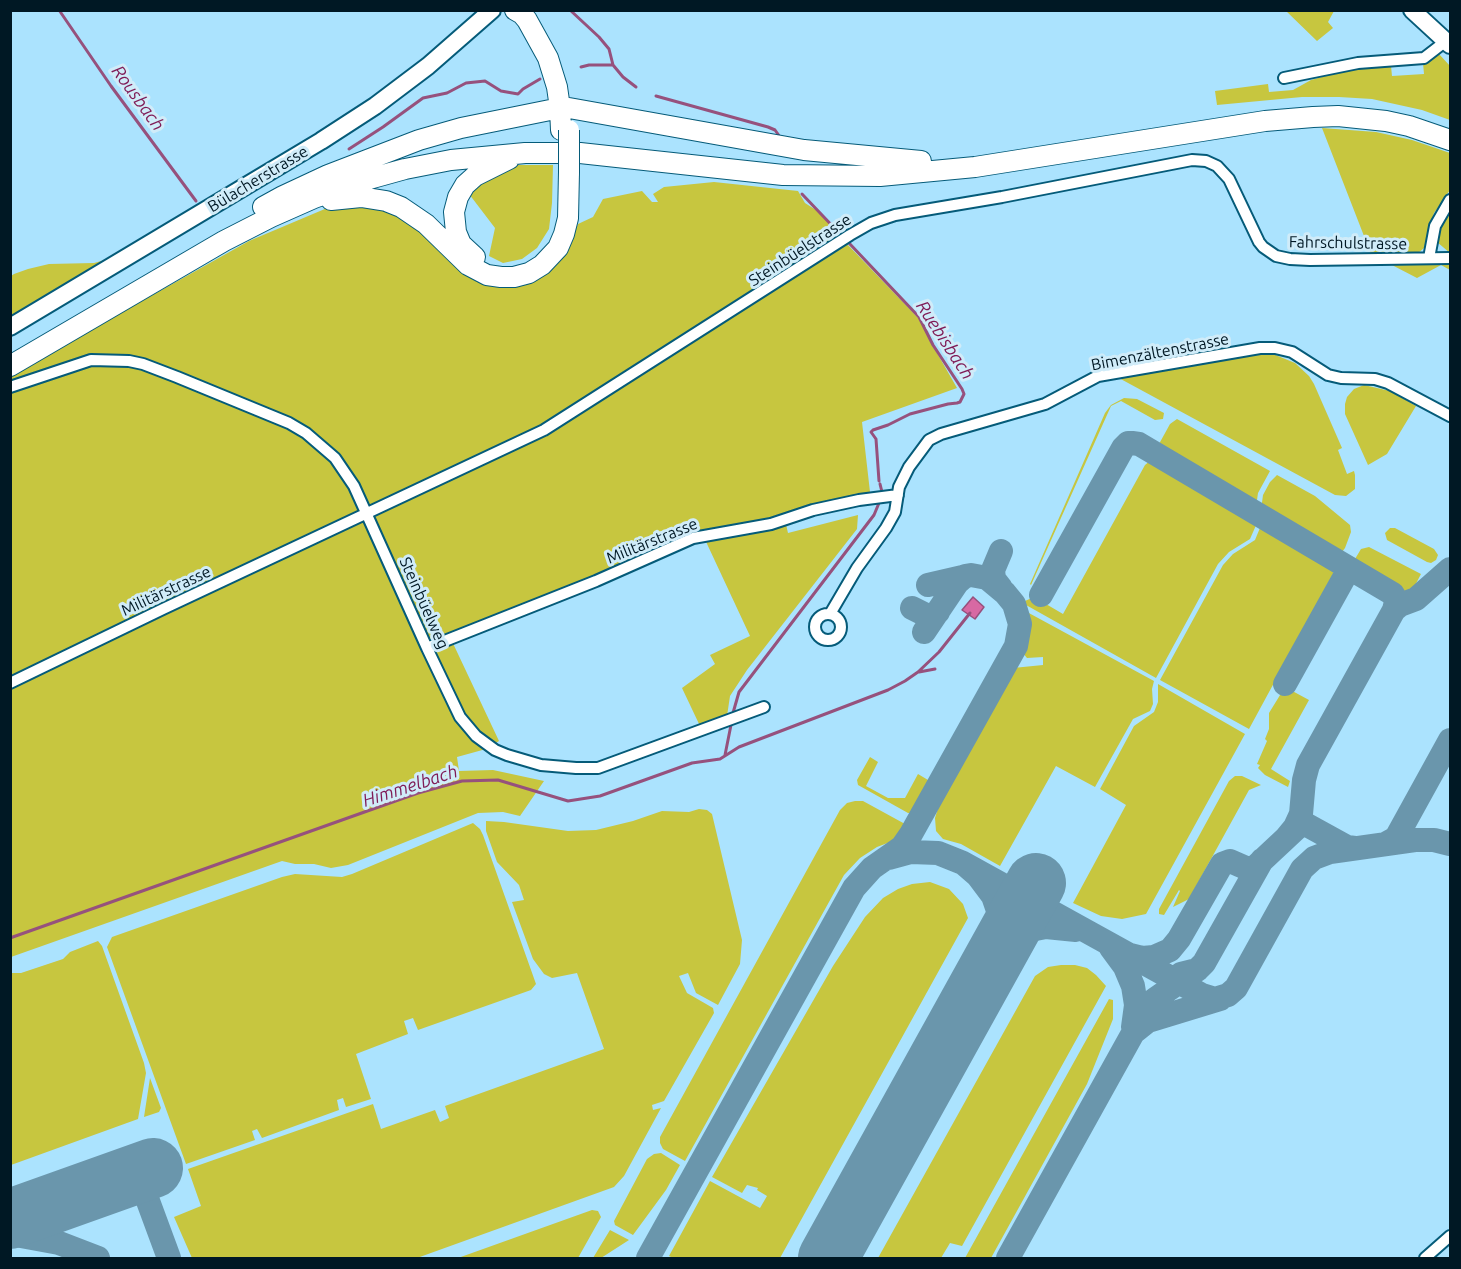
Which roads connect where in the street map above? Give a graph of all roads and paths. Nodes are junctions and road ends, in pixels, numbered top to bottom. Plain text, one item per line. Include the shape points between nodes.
1 (492, 10) edge
2 (515, 10) edge
3 (533, 10) edge
4 (1412, 10) edge
5 (1448, 43) edge
6 (1284, 78) dead end
7 (564, 108) junction
8 (1450, 126) edge
9 (1450, 140) edge
10 (525, 153) junction
11 (921, 161) junction
12 (565, 172) junction
13 (1450, 200) edge
14 (267, 212) junction
15 (1255, 235) joint
16 (1429, 258) junction
17 (1450, 258) edge
18 (10, 327) edge
19 (10, 352) edge
20 (10, 366) edge
21 (10, 387) edge
22 (1450, 416) edge
23 (898, 495) junction
24 (368, 513) junction
25 (830, 614) dead end
26 (427, 648) junction
27 (10, 683) edge
28 (764, 707) dead end
29 (1450, 1236) edge
30 (1425, 1258) edge

1 - 18 main road, Bülacherstrasse via 375,106
2 - 7 highway via 527,20 548,58
3 - 7 highway via 566,81
4 - 5 main road
5 - 6 street via 1424,58 1358,63
7 - 11 highway via 804,150
7 - 12 highway, bridge
7 - 14 highway via 419,140 312,182
8 - 11 highway via 1376,107 1287,105
9 - 10 highway via 1409,126 1374,120 1338,116 1291,118 953,170 855,177 760,173 600,154
10 - 12 highway via 475,176 458,197 454,220 458,238 482,262 504,268 517,266 545,249 557,222
10 - 14 highway via 451,160 382,175
11 - 14 highway via 808,164 592,140 507,141 450,148 379,164 307,187
12 - 14 highway via 568,218 561,241 542,265 514,277 474,269 420,219 377,199 353,196
13 - 16 street via 1435,226
14 - 19 highway via 219,230
14 - 20 highway
15 - 16 street, Fahrschulstrasse via 1269,252 1290,259
15 - 24 street, Steinbüelstrasse via 1229,179 1217,166 1192,160 895,215 871,223 544,430
16 - 17 street, Fahrschulstrasse
21 - 24 street, Steinbüelweg via 79,363 105,359 143,364 289,423 335,458
22 - 23 street, Bimenzältenstrasse via 1388,383 1335,377 1287,350 1260,348 1098,376 1045,404 934,437 909,467
23 - 25 street, Bimenzältenstrasse via 886,528
23 - 26 street, Militärstrasse via 859,500 771,524 693,538
24 - 26 street, Steinbüelweg
24 - 27 street, Militärstrasse
26 - 28 street, Steinbüelweg via 468,728 495,750 524,761 598,768
29 - 30 street

